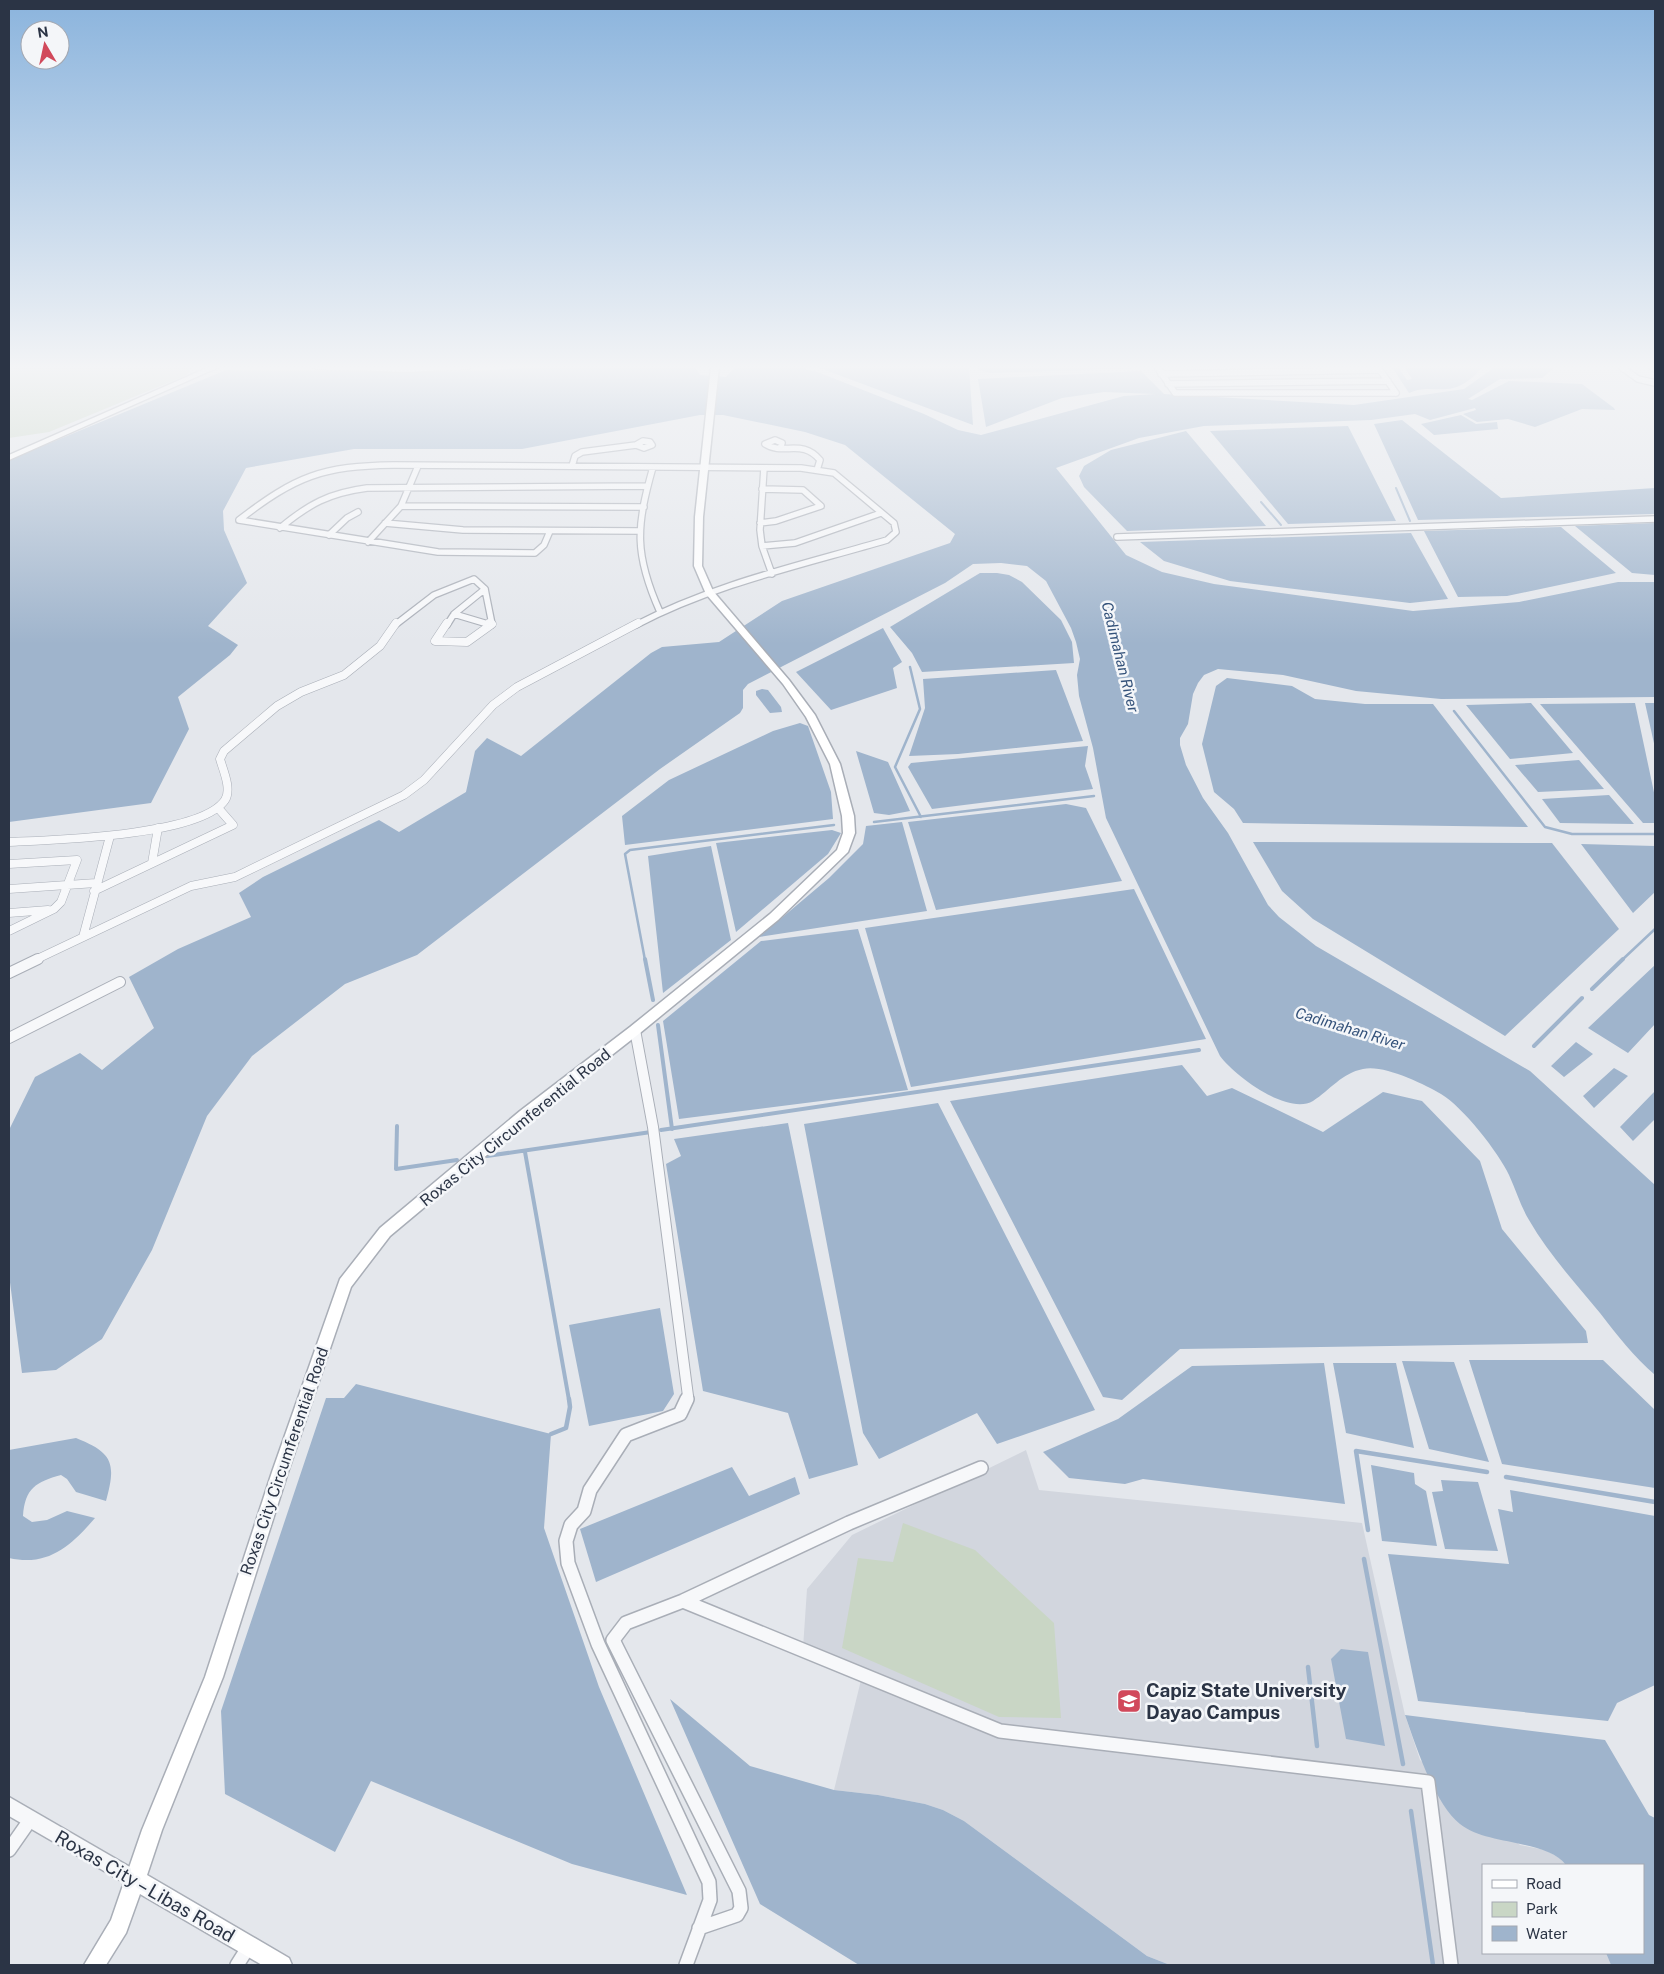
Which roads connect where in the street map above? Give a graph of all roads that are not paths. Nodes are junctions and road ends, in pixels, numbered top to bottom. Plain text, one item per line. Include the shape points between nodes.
1 (574, 459) edge
2 (706, 459) edge
3 (819, 459) edge
4 (418, 466) junction
5 (572, 466) junction
6 (652, 467) junction
7 (705, 468) junction
8 (764, 468) junction
9 (817, 470) junction
10 (647, 486) junction
11 (410, 487) junction
12 (762, 488) junction
13 (401, 506) junction
14 (644, 508) junction
15 (358, 512) dead end
16 (881, 514) junction
17 (1655, 519) edge
18 (385, 523) junction
19 (760, 523) junction
20 (280, 528) junction
21 (550, 530) junction
22 (640, 531) junction
23 (329, 535) junction
24 (1116, 537) dead end
25 (368, 542) junction
26 (762, 546) junction
27 (772, 574) junction
28 (485, 589) junction
29 (709, 592) junction
30 (660, 612) junction
31 (454, 614) junction
32 (492, 624) junction
33 (219, 809) junction
34 (158, 828) junction
35 (110, 836) junction
36 (9, 842) edge
37 (152, 863) junction
38 (9, 864) edge
39 (67, 885) junction
40 (95, 887) junction
41 (9, 889) edge
42 (54, 909) junction
43 (9, 913) edge
44 (9, 930) edge
45 (83, 937) junction
46 (9, 973) edge
47 (120, 982) dead end
48 (635, 1030) junction
49 (9, 1038) edge
50 (981, 1468) dead end
51 (683, 1601) junction
52 (9, 1806) edge
53 (30, 1820) junction
54 (9, 1850) edge
55 (136, 1880) junction
56 (699, 1928) junction
57 (249, 1946) junction
58 (94, 1965) edge
59 (237, 1965) edge
60 (282, 1965) edge
61 (686, 1965) edge
62 (1451, 1965) edge

1 - 5 street
2 - 7 main road, Roxas City Circumferential Road
3 - 9 street
4 - 5 street
4 - 11 street
4 - 20 street via 372,466 322,472 291,482 239,520
5 - 6 street
6 - 7 street
6 - 10 street
7 - 8 street
7 - 29 main road, Roxas City Circumferential Road via 698,566
8 - 9 street
8 - 12 street
9 - 16 street via 834,473
10 - 11 street
10 - 14 street
11 - 13 street
11 - 20 street via 345,490 309,504
12 - 19 street
12 - 19 street via 803,490 820,506
13 - 14 street
13 - 18 street
14 - 22 street
15 - 23 street via 346,518
16 - 26 street via 795,543
16 - 27 street via 896,528 887,540
17 - 24 street
18 - 21 street via 464,530
18 - 25 street
19 - 26 street
20 - 23 street
21 - 22 street
21 - 25 street via 544,545 535,553 465,554
22 - 30 street via 642,565
23 - 25 street
26 - 27 street
27 - 29 street
28 - 31 street
28 - 32 street
28 - 33 street via 474,579 434,594 397,622 380,646 344,675 277,706 224,751 220,759 227,788 226,799
29 - 30 street
29 - 48 main road, Roxas City Circumferential Road via 786,682 811,717 834,764 848,816 849,834 842,852 774,917
30 - 45 street via 517,687 493,705 424,780 404,795 235,877 191,886
31 - 32 street
31 - 32 street via 436,641 467,642
33 - 34 street
33 - 37 street via 233,825
34 - 35 street
34 - 37 street
35 - 36 street
35 - 40 street
37 - 40 street
38 - 39 street via 77,860
39 - 40 street
39 - 41 street
39 - 42 street via 61,902
40 - 45 street
42 - 43 street
42 - 44 street
45 - 46 street
47 - 49 street
48 - 55 main road, Roxas City Circumferential Road via 525,1115 385,1232 345,1284 214,1677 152,1830
48 - 56 street via 654,1127 688,1396 680,1414 626,1435 590,1490 584,1511 571,1525 566,1542 568,1563 598,1644 709,1882 710,1900
50 - 51 street via 850,1523
51 - 56 street via 626,1623 613,1640 739,1891 742,1908 737,1915
51 - 62 street via 1000,1732 1428,1782
52 - 53 street, Roxas City – Libas Road
53 - 54 street
53 - 55 street, Roxas City – Libas Road
55 - 57 main road, Roxas City – Libas Road
55 - 58 main road, Roxas City Circumferential Road via 119,1926
56 - 61 street
57 - 59 street
57 - 60 main road, Roxas City – Libas Road

